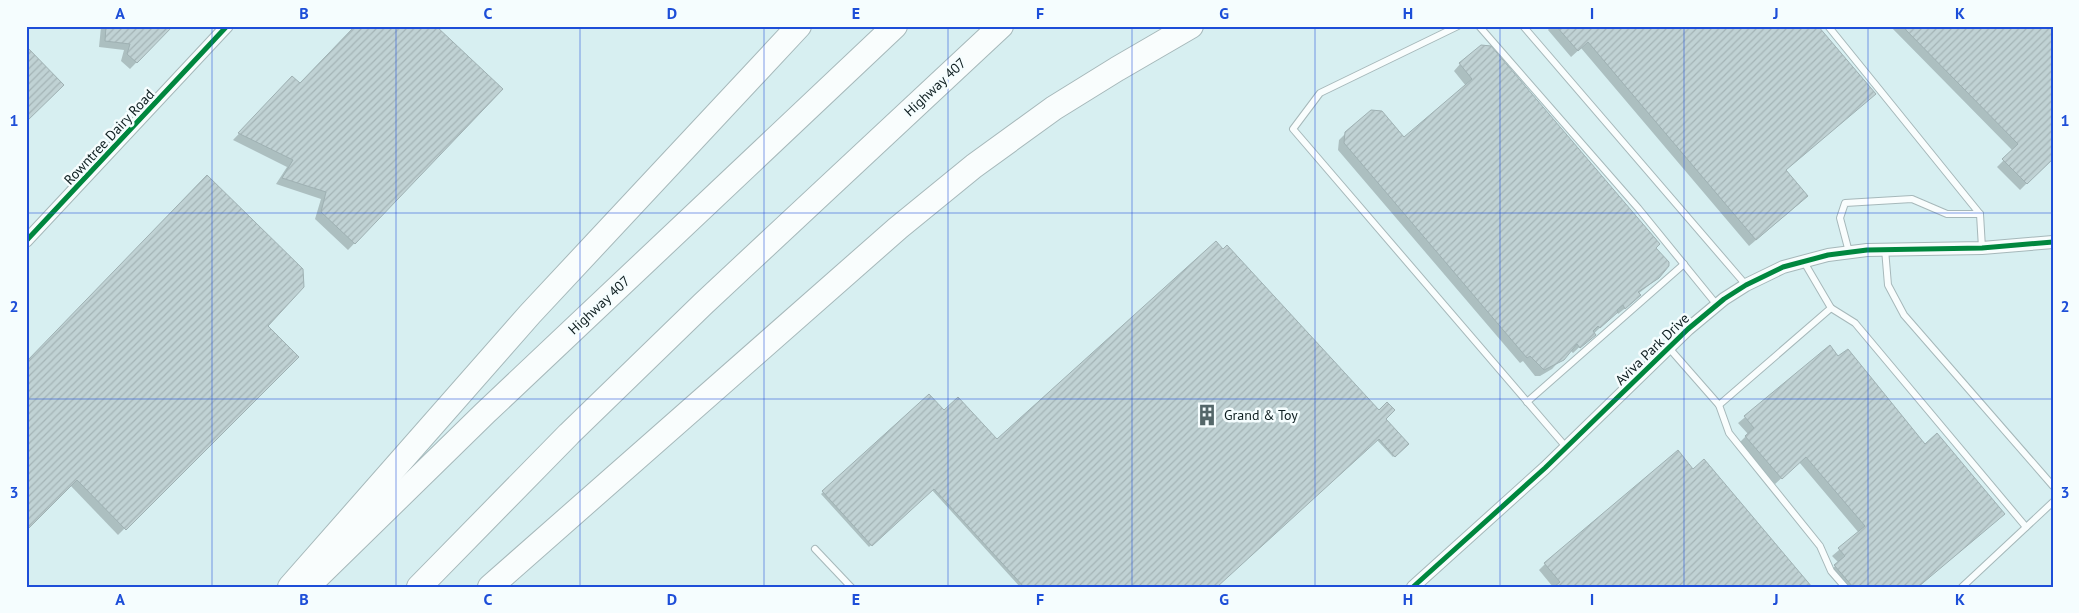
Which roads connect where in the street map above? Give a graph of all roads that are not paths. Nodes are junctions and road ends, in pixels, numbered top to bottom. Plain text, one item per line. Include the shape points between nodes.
1 (228, 26) edge
2 (799, 26) edge
3 (895, 26) edge
4 (1001, 26) edge
5 (1013, 26) edge
6 (1191, 26) edge
7 (1458, 26) edge
8 (1479, 26) edge
9 (1523, 26) edge
10 (1828, 26) edge
11 (920, 101) junction
12 (1980, 214) junction
13 (26, 241) edge
14 (2053, 242) edge
15 (1982, 248) junction
16 (1885, 249) junction
17 (1849, 252) junction
18 (1804, 262) junction
19 (1684, 264) junction
20 (1746, 285) junction
21 (1717, 305) junction
22 (1831, 308) junction
23 (1668, 348) junction
24 (1527, 402) junction
25 (1719, 405) junction
26 (1566, 447) junction
27 (2053, 486) edge
28 (2053, 502) edge
29 (2026, 528) junction
30 (815, 549) dead end
31 (290, 587) edge
32 (307, 587) edge
33 (419, 587) edge
34 (490, 587) edge
35 (851, 587) edge
36 (1413, 587) edge
37 (1845, 587) edge
38 (1962, 587) edge

1 - 13 street, Rowntree Dairy Road
2 - 31 highway via 530,314
3 - 32 highway, Highway 407 via 485,413
4 - 11 highway, Highway 407
5 - 11 highway
6 - 34 highway via 1054,108 974,166 898,228
7 - 24 lane via 1320,93 1293,130
8 - 19 lane
9 - 20 lane
10 - 12 lane
11 - 33 highway, Highway 407 via 703,304
12 - 15 lane
12 - 17 lane via 1947,214 1912,199 1845,202 1840,218
14 - 15 street, Aviva Park Drive
15 - 16 street, Aviva Park Drive
16 - 17 street, Aviva Park Drive
16 - 27 lane via 1888,285 1904,315
17 - 18 street, Aviva Park Drive
18 - 20 street, Aviva Park Drive via 1783,267
18 - 22 lane
19 - 21 lane
19 - 24 lane
20 - 21 street, Aviva Park Drive
21 - 23 street, Aviva Park Drive
22 - 25 lane
22 - 29 lane via 1855,323
23 - 25 lane
23 - 26 street, Aviva Park Drive
24 - 26 lane
25 - 37 lane via 1729,433 1820,546 1831,571
26 - 36 street, Aviva Park Drive
28 - 29 lane
29 - 38 lane
30 - 35 lane

